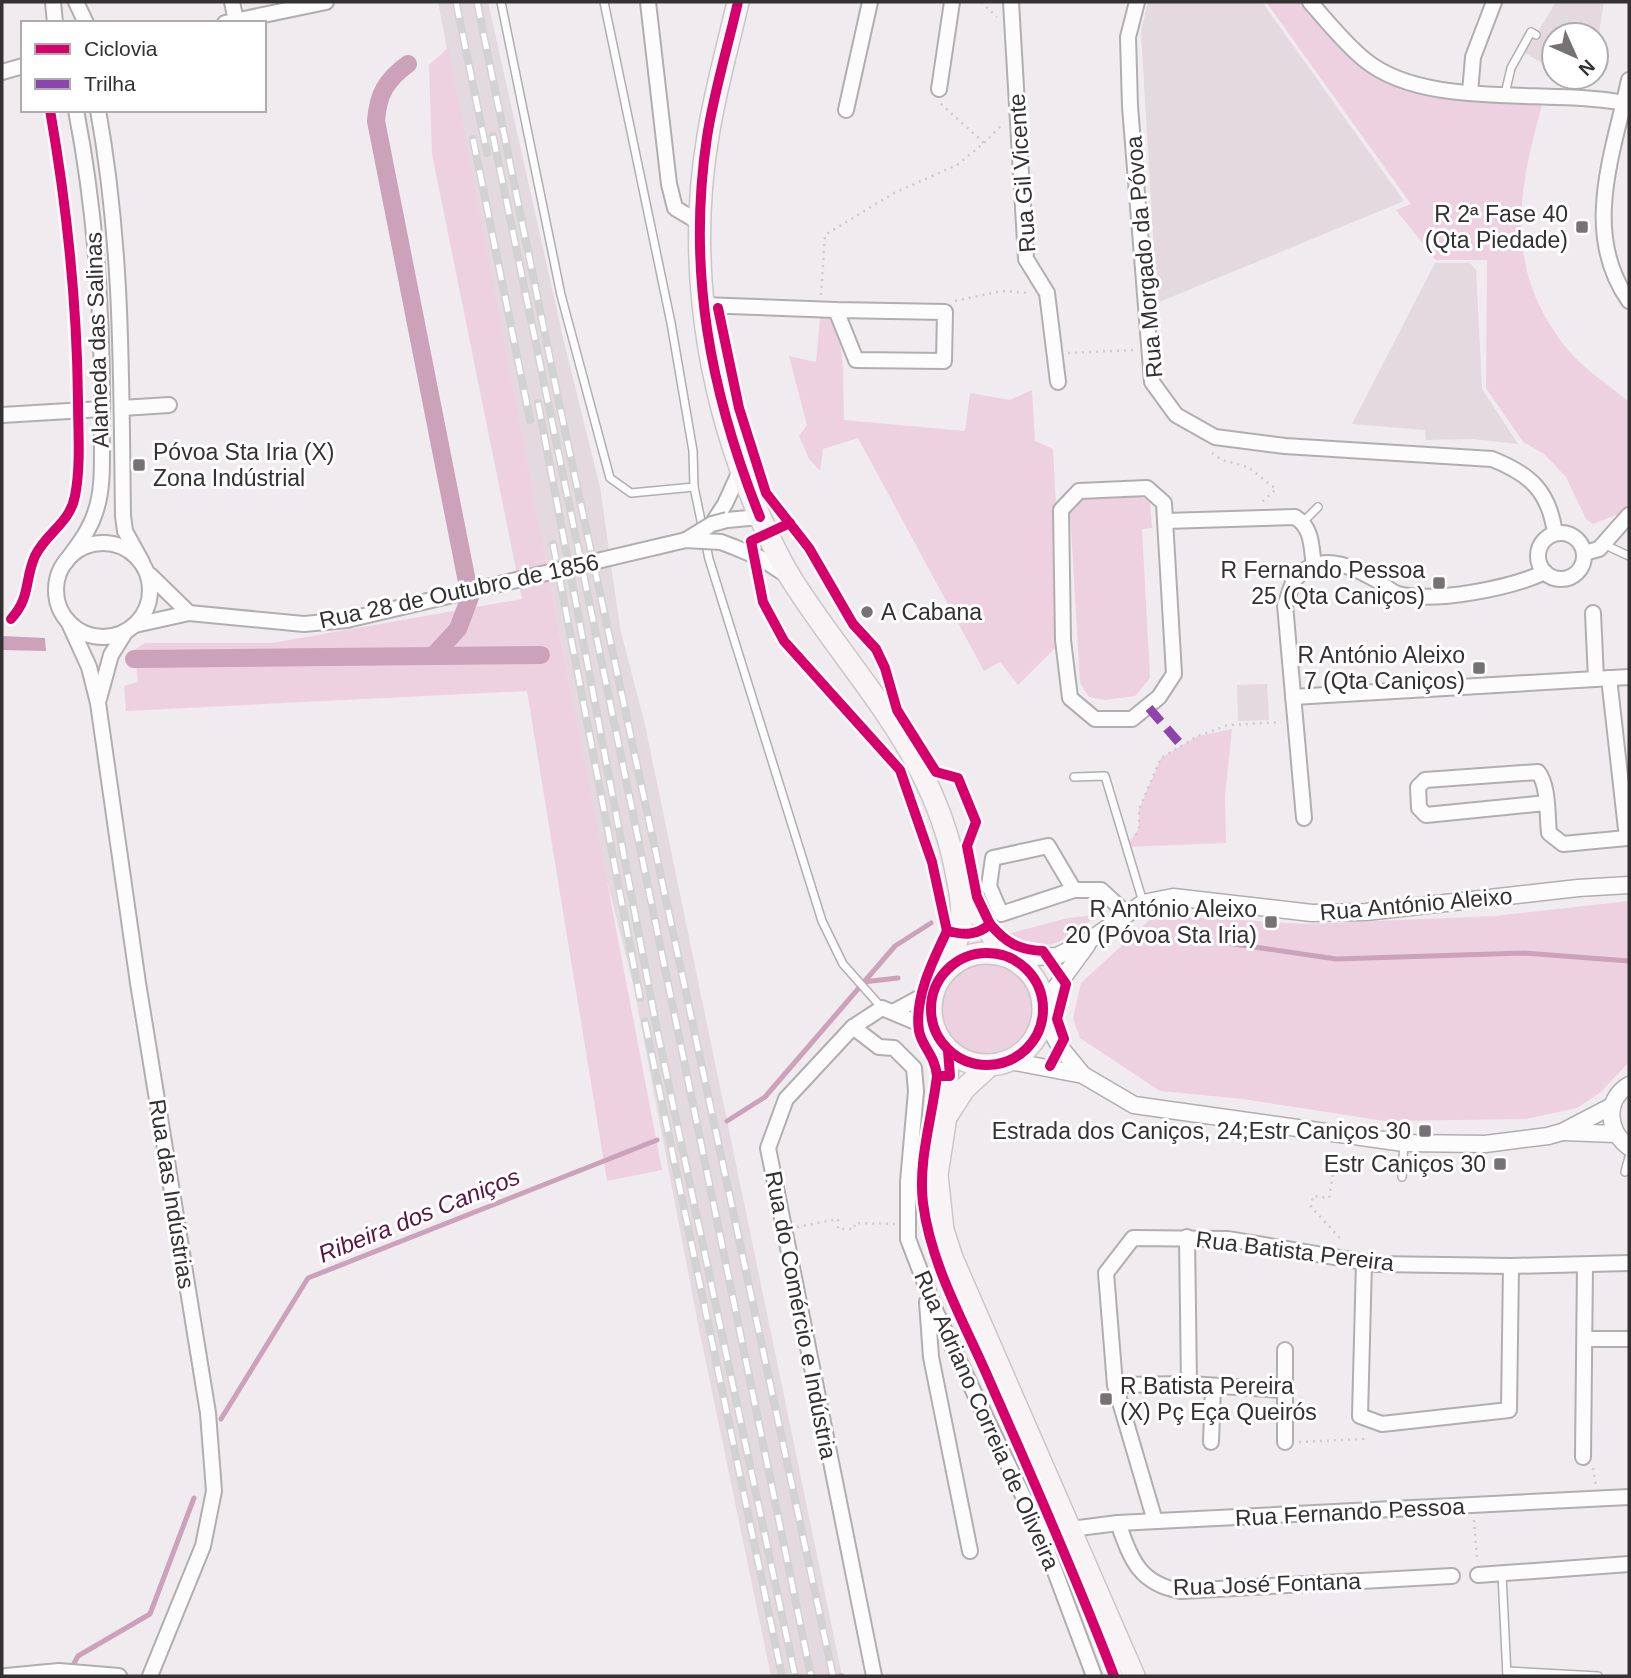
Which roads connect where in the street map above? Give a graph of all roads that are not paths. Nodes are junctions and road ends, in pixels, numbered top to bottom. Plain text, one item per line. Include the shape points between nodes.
1 (53, 2) edge
2 (76, 2) edge
3 (232, 2) edge
4 (326, 2) edge
5 (501, 2) edge
6 (604, 2) edge
7 (648, 2) edge
8 (738, 2) edge
9 (870, 2) edge
10 (952, 2) edge
11 (1011, 2) edge
12 (1137, 2) edge
13 (1310, 2) edge
14 (1494, 2) edge
15 (55, 21) edge
16 (85, 21) edge
17 (230, 21) edge
18 (235, 21) edge
19 (1536, 35) dead end
20 (21, 67) edge
21 (2, 72) edge
22 (1629, 80) edge
23 (939, 89) road end
24 (1470, 93) junction
25 (1505, 94) junction
26 (1624, 103) junction
27 (846, 110) dead end
28 (76, 112) edge
29 (98, 112) edge
30 (700, 223) junction
31 (1629, 301) edge
32 (702, 305) junction
33 (836, 310) junction
34 (1058, 382) dead end
35 (169, 405) dead end
36 (122, 408) junction
37 (102, 409) junction
38 (2, 415) edge
39 (741, 469) junction
40 (694, 487) junction
41 (1318, 507) dead end
42 (1629, 515) edge
43 (760, 517) junction
44 (1165, 521) junction
45 (1303, 522) junction
46 (712, 524) junction
47 (1555, 533) junction
48 (686, 540) junction
49 (1604, 544) junction
50 (1584, 552) junction
51 (1629, 556) edge
52 (65, 563) junction
53 (1314, 566) junction
54 (144, 567) junction
55 (1545, 572) junction
56 (792, 579) junction
57 (189, 613) junction
58 (1593, 613) dead end
59 (68, 621) junction
60 (130, 628) junction
61 (1629, 677) edge
62 (1602, 678) junction
63 (1293, 696) junction
64 (98, 704) junction
65 (1074, 776) dead end
66 (1546, 803) junction
67 (1304, 818) dead end
68 (1628, 838) edge
69 (957, 877) junction
70 (1629, 885) edge
71 (1074, 890) junction
72 (1143, 903) junction
73 (1127, 914) junction
74 (1090, 940) junction
75 (1007, 957) junction
76 (946, 971) junction
77 (934, 990) junction
78 (888, 1010) junction
79 (1043, 1011) junction
80 (853, 1027) junction
81 (937, 1031) junction
82 (948, 1051) junction
83 (1010, 1061) junction
84 (989, 1066) junction
85 (1083, 1075) junction
86 (1629, 1085) edge
87 (1612, 1107) junction
88 (946, 1116) junction
89 (1562, 1132) junction
90 (1615, 1134) junction
91 (1404, 1143) junction
92 (1629, 1147) edge
93 (1629, 1157) edge
94 (1625, 1172) dead end
95 (1402, 1177) dead end
96 (1187, 1237) junction
97 (1364, 1262) junction
98 (1629, 1263) edge
99 (1585, 1265) junction
100 (1511, 1266) junction
101 (926, 1286) junction
102 (1587, 1339) junction
103 (1629, 1339) edge
104 (1285, 1350) dead end
105 (1189, 1384) junction
106 (1115, 1385) junction
107 (1213, 1385) junction
108 (1283, 1390) junction
109 (1211, 1442) dead end
110 (1285, 1442) road end
111 (1583, 1457) dead end
112 (1057, 1496) junction
113 (1629, 1497) edge
114 (1030, 1508) junction
115 (1155, 1521) junction
116 (1118, 1523) junction
117 (1071, 1529) junction
118 (970, 1551) dead end
119 (1629, 1564) edge
120 (1502, 1574) junction
121 (1478, 1575) road end
122 (1452, 1576) dead end
123 (1507, 1673) edge
124 (6, 1676) edge
125 (119, 1676) edge
126 (150, 1676) edge
127 (874, 1676) edge
128 (1094, 1676) edge
129 (1134, 1676) edge
130 (1598, 1676) edge

1 - 15 street
2 - 16 street
3 - 17 street
4 - 18 street
5 - 40 lane via 561,295 610,478 631,493
6 - 40 lane via 671,323 693,451
7 - 30 street via 672,196 675,208
8 - 30 main road via 707,137
9 - 27 street
10 - 23 street
11 - 34 street, Rua Gil Vicente via 1026,259 1047,293
12 - 47 street, Rua Morgado da Póvoa via 1128,37 1130,106 1152,382 1176,415 1215,437 1492,459 1519,470 1535,485 1546,500
13 - 24 street via 1366,61 1417,86
14 - 24 street via 1473,57
19 - 25 lane via 1531,32 1519,51
20 - 21 street
22 - 26 street
24 - 25 street
25 - 26 street via 1594,97
26 - 31 street via 1604,192 1602,226 1610,270
28 - 37 street, Alameda das Salinas via 95,243
29 - 36 street, Alameda das Salinas via 118,261
30 - 32 main road
32 - 33 street
32 - 39 main road via 713,377
33 - 33 street via 856,360 944,361 945,312
35 - 36 street
36 - 54 street, Alameda das Salinas via 125,531
37 - 38 street
37 - 52 street, Alameda das Salinas via 96,511
39 - 43 main road
39 - 46 street, Rua 28 de Outubro de 1856
40 - 78 lane via 709,559 822,921 843,964 865,992
41 - 45 lane
42 - 49 street
43 - 46 street, Rua 28 de Outubro de 1856, bridge
43 - 56 main road
44 - 44 street via 1164,503 1147,488 1079,491 1061,510 1063,640 1070,698 1095,719 1132,719 1154,702 1174,674
44 - 45 street via 1295,517
45 - 53 street via 1310,533
46 - 48 street, Rua 28 de Outubro de 1856, bridge
47 - 50 street via 1577,539
47 - 55 street via 1540,547 1538,560
48 - 56 street, Rua 28 de Outubro de 1856, bridge via 734,547
48 - 57 street, Rua 28 de Outubro de 1856, bridge via 347,620 304,624
49 - 50 street
49 - 51 lane
50 - 55 street via 1581,566 1571,576 1558,578
52 - 54 street via 81,548 103,542 125,548
52 - 59 street via 56,593
53 - 55 street via 1323,561 1342,564 1397,594 1435,595 1528,580
53 - 63 street via 1296,576 1285,605
54 - 57 street
54 - 60 street via 149,600
56 - 69 main road via 925,775 946,824
57 - 60 street, Rua 28 de Outubro de 1856
58 - 62 street
59 - 60 street via 95,637
59 - 64 street, Rua das Indústrias via 89,667
60 - 64 street, Rua das Indústrias via 111,654
61 - 62 street
62 - 63 street
62 - 68 street
63 - 67 street
64 - 126 street, Rua das Indústrias via 208,1413 214,1491 203,1546
65 - 72 lane via 1105,776
66 - 66 street via 1426,814 1419,808 1418,787 1425,780 1538,772
66 - 68 street via 1549,833 1563,844
69 - 75 main road
69 - 76 main road via 961,924
70 - 72 street, Rua António Aleixo via 1366,912 1312,913 1173,897
71 - 71 street via 1048,846 993,858 989,886 1001,914
71 - 73 street via 1101,890
72 - 73 street, Rua António Aleixo
73 - 74 street, Rua António Aleixo
74 - 75 street, Rua António Aleixo via 1057,956
74 - 79 street, Rua António Aleixo
75 - 76 main road via 986,953 964,958
75 - 79 main road via 1026,968 1039,986
76 - 77 main road
77 - 78 street, Rua do Comércio e Indústria
77 - 81 main road via 931,1011
78 - 80 street, Rua do Comércio e Indústria
78 - 81 street
79 - 83 main road via 1028,1048
79 - 85 street via 1060,1047
80 - 101 street, Rua Adriano Correia de Oliveira via 879,1047 894,1048 914,1068 908,1239
80 - 127 street, Rua do Comércio e Indústria via 786,1100 768,1148
81 - 82 main road
82 - 84 main road via 967,1062
82 - 88 main road
83 - 84 main road
83 - 85 street
84 - 88 main road via 964,1089
85 - 91 street via 1134,1105
86 - 87 street
87 - 89 street
87 - 90 street
88 - 112 main road via 937,1175 943,1230
89 - 90 street
89 - 91 street via 1485,1144
90 - 92 street
91 - 95 lane
93 - 94 lane
96 - 97 street, Rua Batista Pereira via 1228,1239
96 - 105 street
96 - 106 street, Rua Batista Pereira via 1133,1238 1106,1273
97 - 100 street, Rua Batista Pereira
97 - 100 street via 1360,1416 1382,1424 1509,1410
98 - 99 street, Rua Batista Pereira
99 - 100 street, Rua Batista Pereira
99 - 102 street
101 - 114 street, Rua Adriano Correia de Oliveira
101 - 118 street via 931,1357
102 - 103 street
102 - 111 street
104 - 108 street
105 - 106 street
105 - 107 street
106 - 115 street, Rua Batista Pereira
107 - 108 street
107 - 109 street
108 - 110 street
112 - 114 lane
112 - 117 main road
113 - 115 street, Rua Fernando Pessoa
114 - 128 street, Rua Adriano Correia de Oliveira
115 - 116 street, Rua Fernando Pessoa
116 - 117 street, Rua Fernando Pessoa
116 - 122 street, Rua José Fontana via 1130,1558 1162,1588
117 - 129 main road
119 - 120 street
120 - 121 street
120 - 123 lane
123 - 130 lane
124 - 125 street via 59,1671

